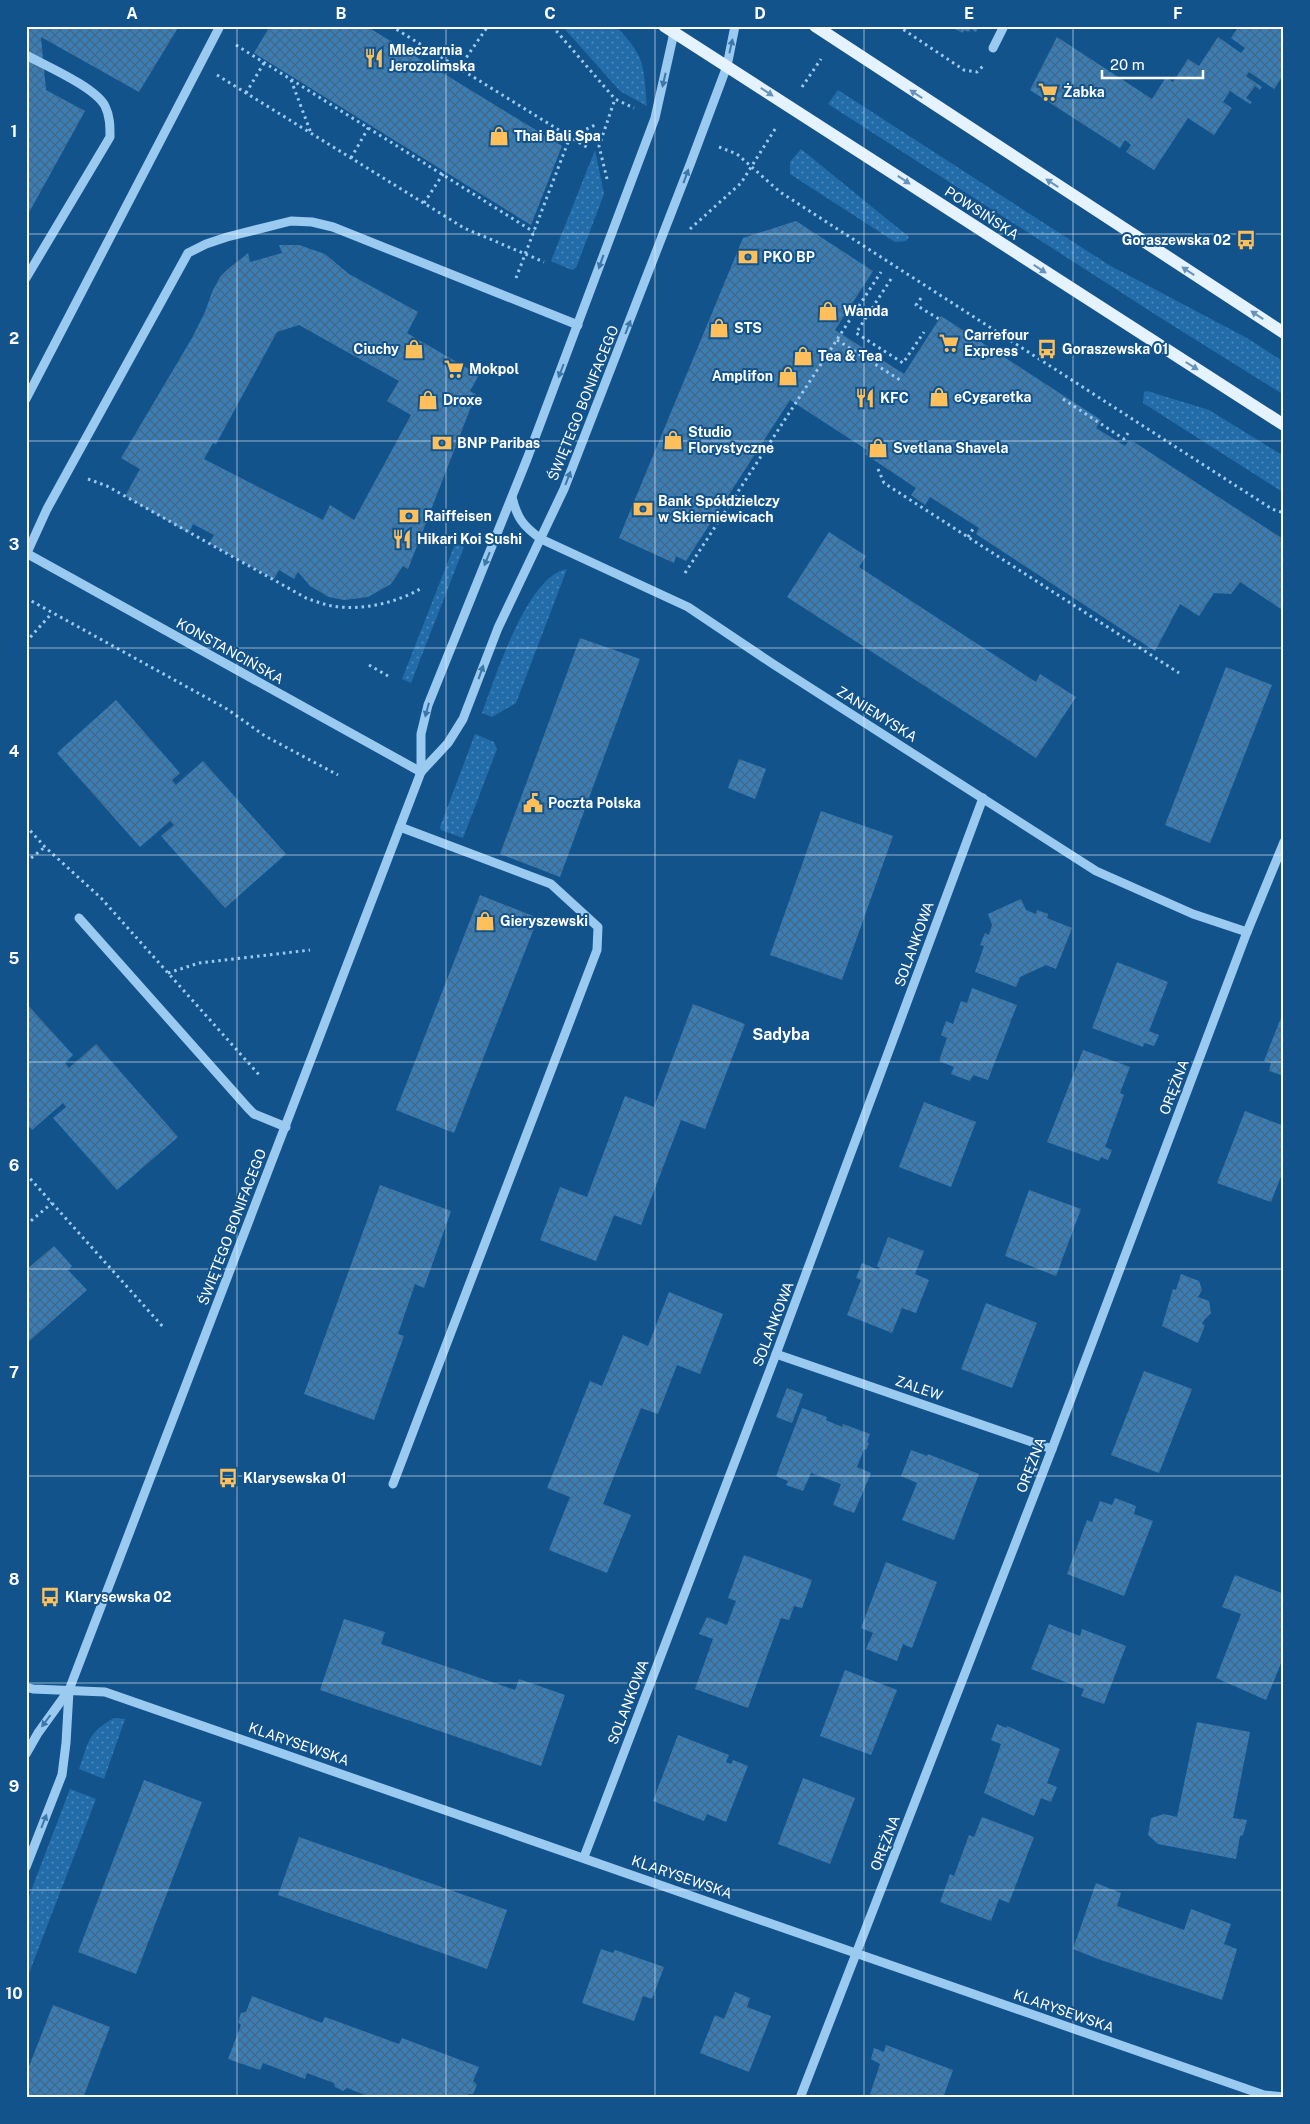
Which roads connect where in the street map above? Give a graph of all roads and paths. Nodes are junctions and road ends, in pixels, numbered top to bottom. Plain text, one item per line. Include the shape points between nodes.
1 (391, 26) edge
2 (488, 26) edge
3 (552, 26) edge
4 (736, 26) edge
5 (815, 26) edge
6 (898, 26) edge
7 (1004, 26) edge
8 (671, 28) edge
9 (218, 30) edge
10 (993, 48) joint
11 (26, 56) edge
12 (264, 63) junction
13 (200, 65) junction
14 (726, 66) junction
15 (459, 68) junction
16 (812, 72) dead end
17 (290, 80) junction
18 (802, 87) dead end
19 (246, 93) junction
20 (615, 99) junction
21 (637, 109) dead end
22 (598, 124) dead end
23 (370, 127) junction
24 (775, 130) dead end
25 (311, 133) junction
26 (570, 138) junction
27 (588, 148) dead end
28 (720, 148) dead end
29 (351, 158) junction
30 (751, 167) junction
31 (444, 173) junction
32 (424, 203) junction
33 (618, 217) junction
34 (534, 232) junction
35 (657, 253) junction
36 (525, 254) junction
37 (544, 262) dead end
38 (881, 272) dead end
39 (26, 278) edge
40 (516, 278) dead end
41 (891, 279) dead end
42 (921, 298) dead end
43 (939, 319) dead end
44 (578, 325) junction
45 (924, 332) dead end
46 (1284, 333) edge
47 (837, 340) junction
48 (900, 380) dead end
49 (26, 399) edge
50 (1063, 400) dead end
51 (1284, 424) edge
52 (1128, 433) dead end
53 (878, 469) dead end
54 (69, 471) junction
55 (512, 497) junction
56 (1284, 512) edge
57 (975, 526) dead end
58 (968, 537) junction
59 (541, 539) junction
60 (26, 554) edge
61 (685, 573) dead end
62 (422, 588) dead end
63 (26, 598) edge
64 (52, 613) junction
65 (26, 642) edge
66 (369, 665) dead end
67 (1179, 673) dead end
68 (388, 676) dead end
69 (421, 772) junction
70 (338, 775) dead end
71 (983, 798) junction
72 (26, 826) edge
73 (400, 827) junction
74 (1284, 842) edge
75 (45, 847) junction
76 (26, 862) edge
77 (79, 918) dead end
78 (1247, 932) junction
79 (310, 950) dead end
80 (168, 973) junction
81 (261, 1077) dead end
82 (286, 1127) junction
83 (26, 1174) edge
84 (52, 1203) junction
85 (26, 1225) edge
86 (164, 1328) dead end
87 (776, 1354) junction
88 (1052, 1448) junction
89 (394, 1484) dead end
90 (26, 1687) edge
91 (69, 1690) junction
92 (26, 1754) edge
93 (584, 1857) junction
94 (26, 1867) edge
95 (857, 1953) junction
96 (1284, 2097) edge
97 (800, 2098) edge

1 - 15 path
2 - 15 path
3 - 20 path
14 -> 4 street, ŚWIĘTEGO BONIFACEGO
46 -> 5 main road
6 - 10 path via 964,70 972,72 982,68
7 - 10 street
8 - 14 main road, POWSIŃSKA
8 -> 33 street, ŚWIĘTEGO BONIFACEGO via 655,118
9 - 12 path
9 - 13 street
11 - 39 street via 93,91 105,105 110,119 110,137
12 - 17 path
12 - 19 path
13 - 19 path
13 - 49 street
35 -> 14 street, ŚWIĘTEGO BONIFACEGO
14 -> 51 main road, POWSIŃSKA
15 - 26 path
16 - 18 path
17 - 23 path
17 - 25 path
19 - 25 path
20 - 21 path
20 - 33 path via 598,146
22 - 26 path
23 - 29 path
23 - 31 path
24 - 30 path
25 - 29 path
26 - 27 path
26 - 34 path
28 - 30 path via 737,154
29 - 32 path
30 - 35 path via 741,183
30 - 56 path via 789,198 1272,509
31 - 32 path
31 - 34 path
32 - 36 path via 464,228
33 -> 44 street, ŚWIĘTEGO BONIFACEGO
34 - 36 path
59 -> 35 street, ŚWIĘTEGO BONIFACEGO
36 - 37 path
36 - 40 path
38 - 47 path
41 - 45 path via 856,333 903,363
42 - 43 path via 916,304
44 - 54 street via 333,227 291,221 227,237 188,254
44 -> 55 street, ŚWIĘTEGO BONIFACEGO
47 - 48 path
47 - 61 path
50 - 52 path via 1124,439
53 - 58 path via 884,483
54 - 60 street
54 - 62 path via 107,486 306,598 333,606 370,606 404,598
55 - 59 street, ZANIEMYSKA via 516,515 530,532
55 -> 69 street, ŚWIĘTEGO BONIFACEGO via 428,705 421,734
57 - 58 path
58 - 67 path
69 -> 59 street, ŚWIĘTEGO BONIFACEGO via 448,743 463,718 498,628
59 - 71 street, ZANIEMYSKA via 688,607
60 - 69 street, KONSTANCIŃSKA
63 - 64 path
64 - 65 path
64 - 70 path via 227,709 265,736
66 - 68 path
69 - 73 street, ŚWIĘTEGO BONIFACEGO
71 - 78 street, ZANIEMYSKA via 1103,874 1193,914
71 - 87 street, SOLANKOWA
72 - 75 path
73 - 82 street, ŚWIĘTEGO BONIFACEGO
73 - 89 street via 552,884 598,927 597,950
74 - 78 street, ORĘŻNA
75 - 76 path
75 - 80 path via 101,898
77 - 82 street via 248,1108 254,1114
78 - 88 street, ORĘŻNA
79 - 80 path via 199,963
80 - 81 path
82 - 91 street, ŚWIĘTEGO BONIFACEGO
83 - 84 path
84 - 85 path
84 - 86 path
87 - 88 street, ZALEW
87 - 93 street, SOLANKOWA
88 - 95 street, ORĘŻNA
90 - 91 street, KLARYSEWSKA
91 -> 92 street, ŚWIĘTEGO BONIFACEGO
91 - 93 street, KLARYSEWSKA via 105,1692
94 -> 91 street, ŚWIĘTEGO BONIFACEGO via 62,1775
93 - 95 street, KLARYSEWSKA
95 - 96 street, KLARYSEWSKA via 1264,2095
95 - 97 street, ORĘŻNA

